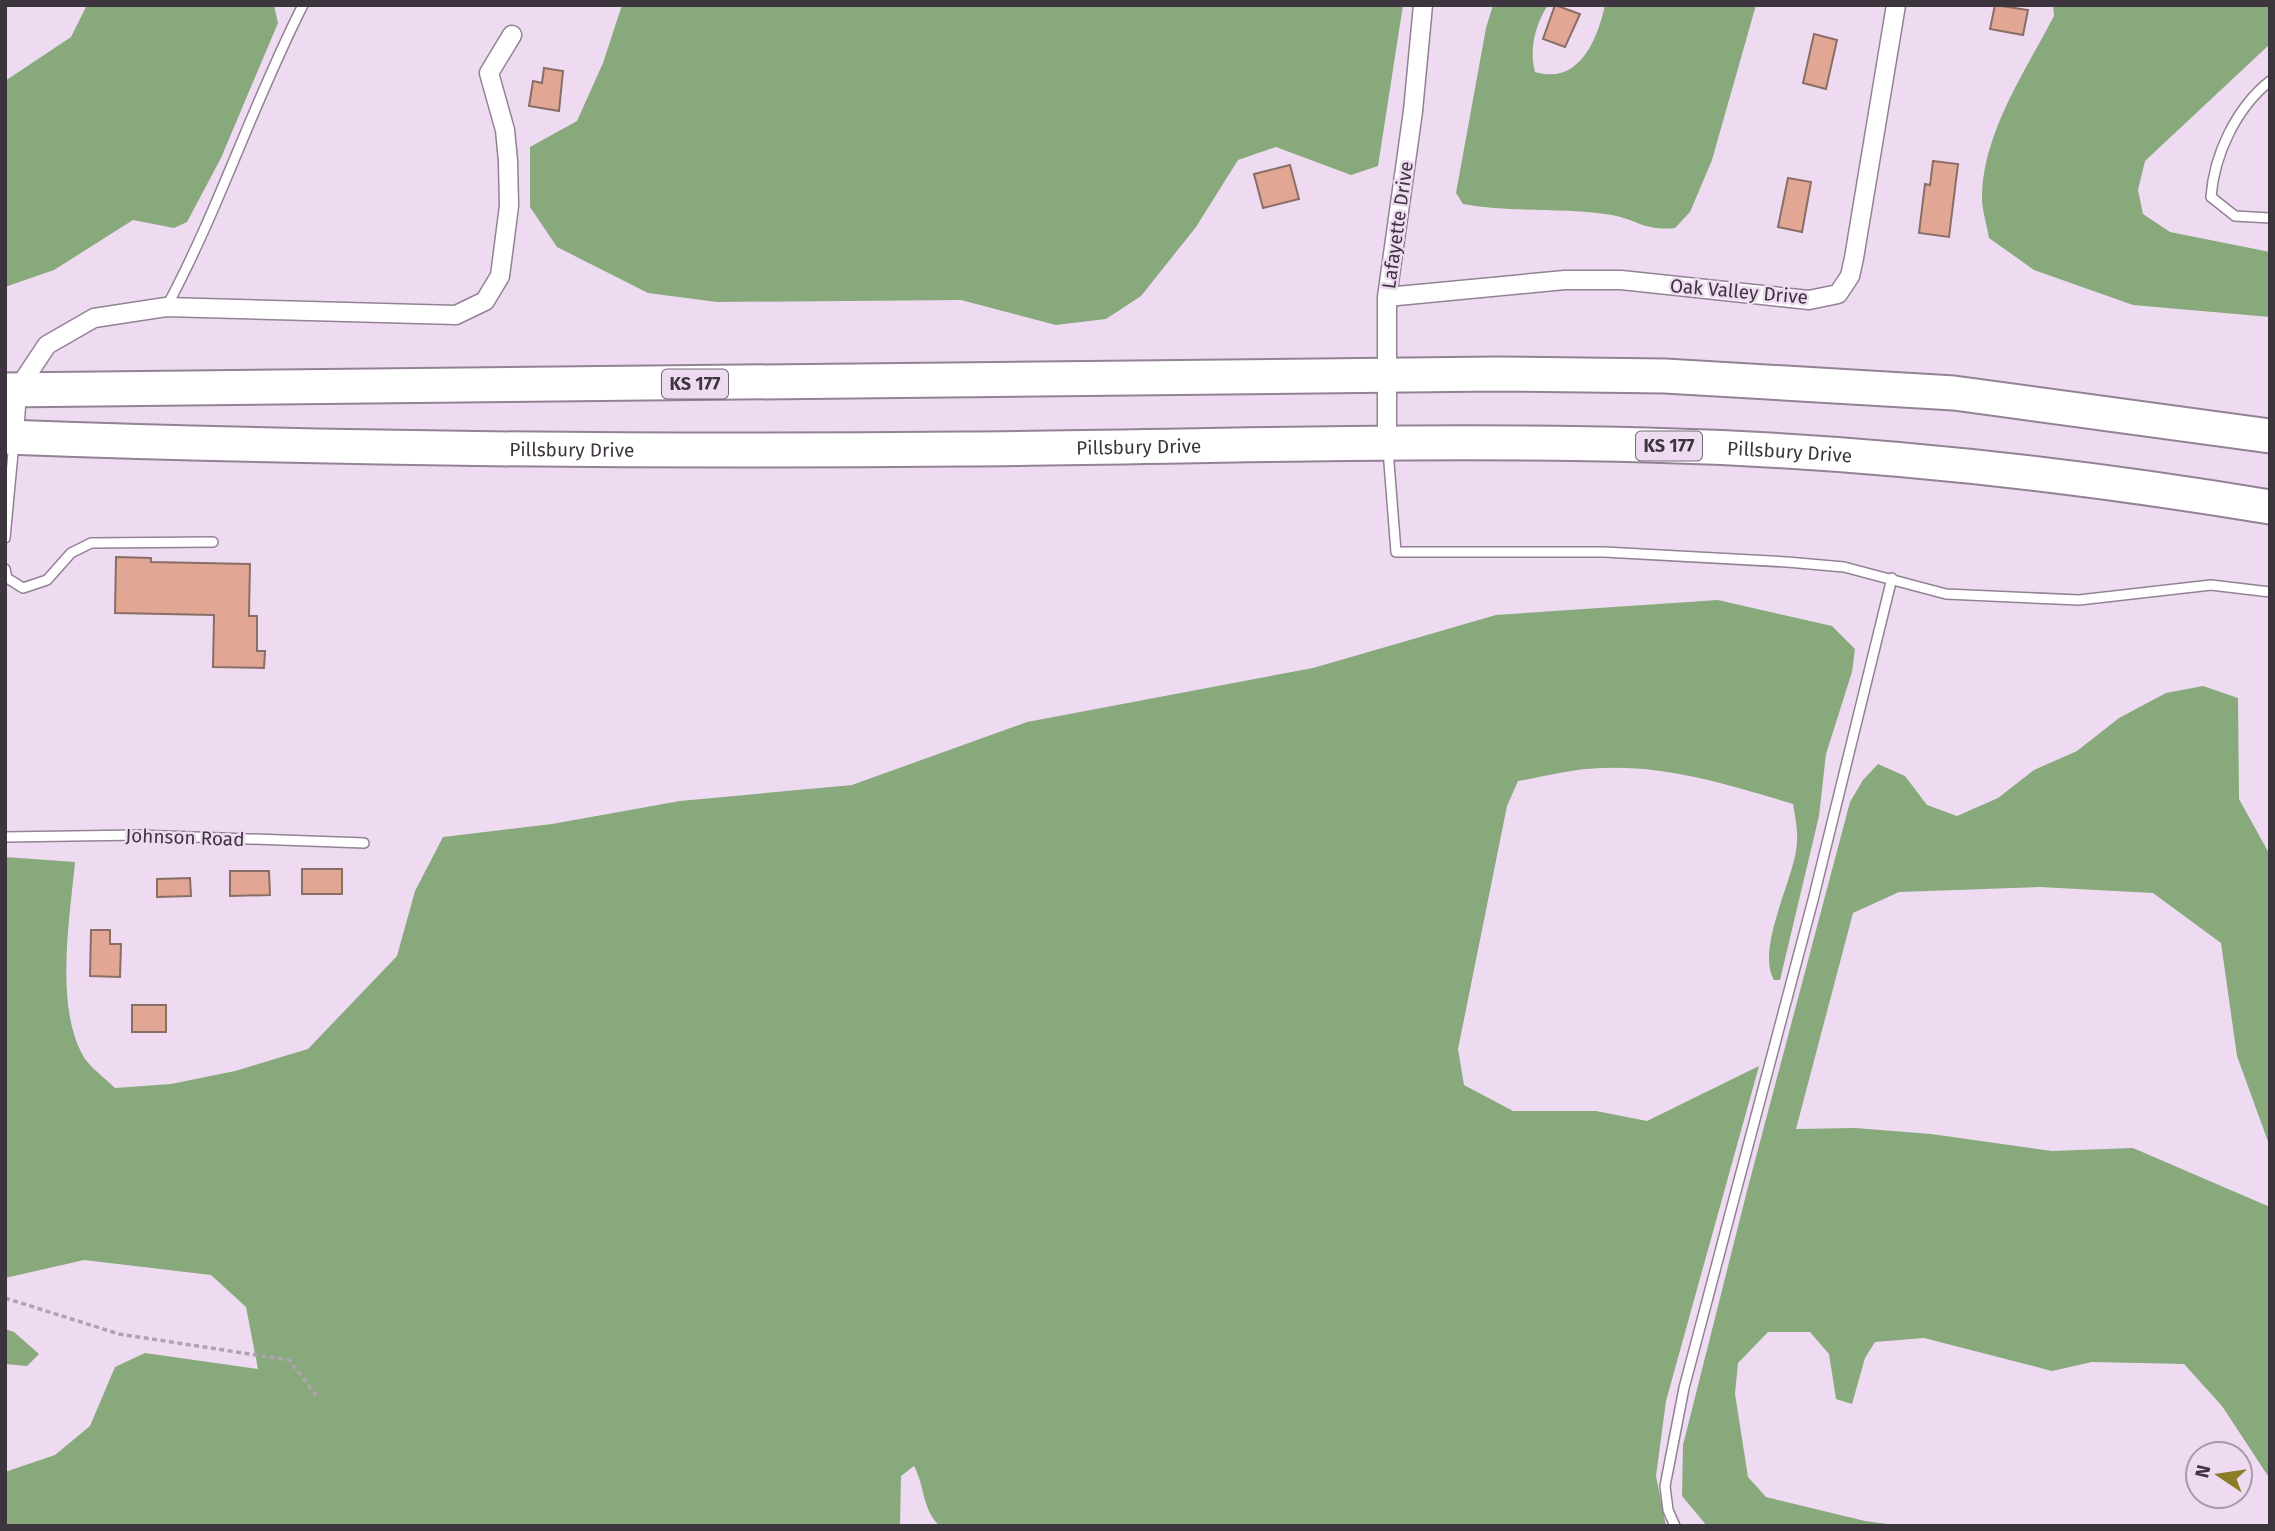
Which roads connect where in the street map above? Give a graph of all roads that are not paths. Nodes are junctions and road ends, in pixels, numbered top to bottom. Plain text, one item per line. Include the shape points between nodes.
1 (303, 5) edge
2 (1423, 5) edge
3 (1896, 5) edge
4 (512, 35) dead end
5 (2270, 81) edge
6 (2270, 218) edge
7 (1387, 297) junction
8 (166, 307) junction
9 (1385, 375) junction
10 (11, 390) edge
11 (2270, 436) edge
12 (10, 437) edge
13 (1387, 445) junction
14 (2270, 507) edge
15 (5, 538) edge
16 (212, 542) dead end
17 (5, 569) edge
18 (1892, 578) junction
19 (2270, 592) edge
20 (5, 837) edge
21 (364, 843) dead end
22 (1675, 1526) edge

1 - 8 lane via 189,265
2 - 7 street, Lafayette Drive
3 - 7 street, Oak Valley Drive via 1854,258 1850,276 1838,294 1809,300 1621,280 1565,280
4 - 8 street via 489,74 505,130 509,206 500,276 485,301 456,315
5 - 6 lane via 2258,90 2221,148 2211,197 2235,216
7 - 9 street, Lafayette Drive
8 - 10 street via 94,318 47,345
9 - 10 highway, KS 177
9 - 11 highway, KS 177 via 1665,376 1835,384 2067,406
9 - 13 street, Lafayette Drive
10 - 12 street
12 - 13 highway, Pillsbury Drive / KS 177 via 652,452
12 - 15 lane
13 - 14 highway, Pillsbury Drive / KS 177 via 1650,445 1819,453 2042,475
13 - 18 lane via 1395,552 1604,552 1761,560 1844,567
16 - 17 lane via 90,543 71,553 47,580 23,588 7,578
18 - 19 lane via 1946,594 2079,600 2211,585
18 - 22 lane via 1813,900 1684,1388 1665,1486
20 - 21 lane, Johnson Road via 139,835

